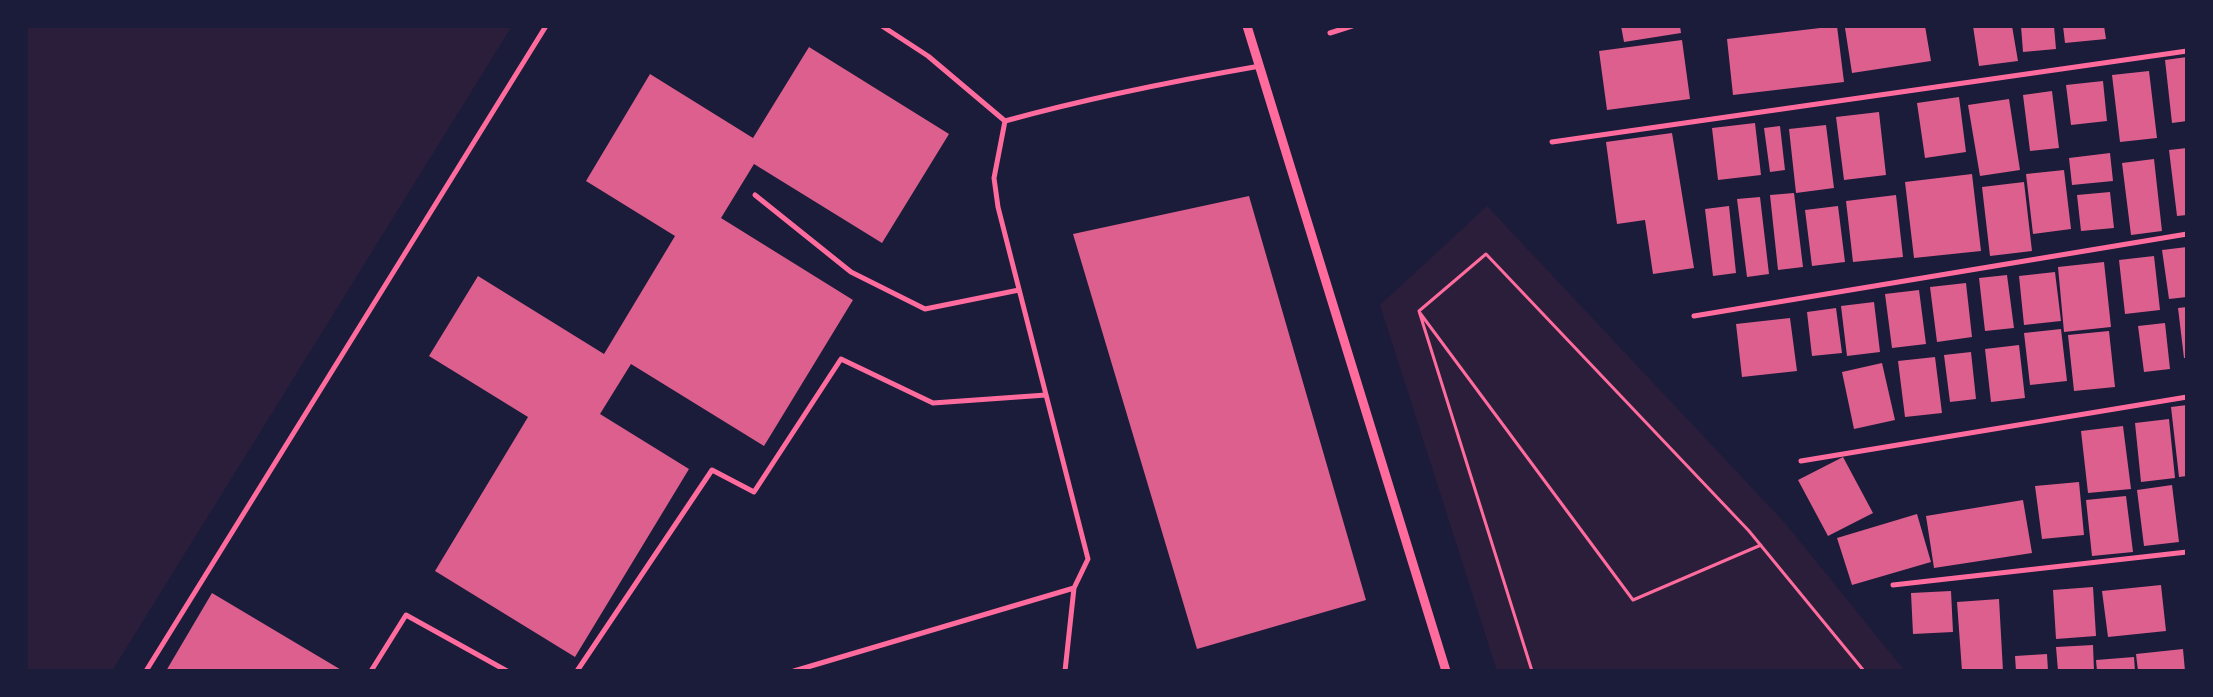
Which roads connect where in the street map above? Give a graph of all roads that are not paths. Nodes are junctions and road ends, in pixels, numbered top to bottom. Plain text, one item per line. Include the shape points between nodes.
1 (546, 26) edge
2 (882, 26) edge
3 (1248, 26) edge
4 (1352, 26) edge
5 (1330, 33) dead end
6 (2187, 51) edge
7 (1260, 66) junction
8 (1005, 121) junction
9 (1552, 142) dead end
10 (756, 195) dead end
11 (2187, 234) edge
12 (1019, 290) junction
13 (1694, 316) dead end
14 (1046, 395) junction
15 (2187, 398) edge
16 (1801, 461) dead end
17 (2187, 552) edge
18 (1893, 585) dead end
19 (1074, 588) junction
20 (146, 671) edge
21 (370, 671) edge
22 (507, 671) edge
23 (577, 671) edge
24 (794, 671) edge
25 (1065, 671) edge
26 (1446, 671) edge

1 - 20 street
2 - 8 street via 928,56
3 - 7 street
4 - 5 street
6 - 9 street
7 - 8 street via 1192,78
7 - 26 street
8 - 12 street via 994,178
10 - 12 street via 850,272 924,309
11 - 13 street
12 - 14 street
14 - 19 street via 1088,559
14 - 23 street via 933,403 841,359 754,492 712,470
15 - 16 street
17 - 18 street
19 - 24 street
19 - 25 street
21 - 22 street via 406,615

